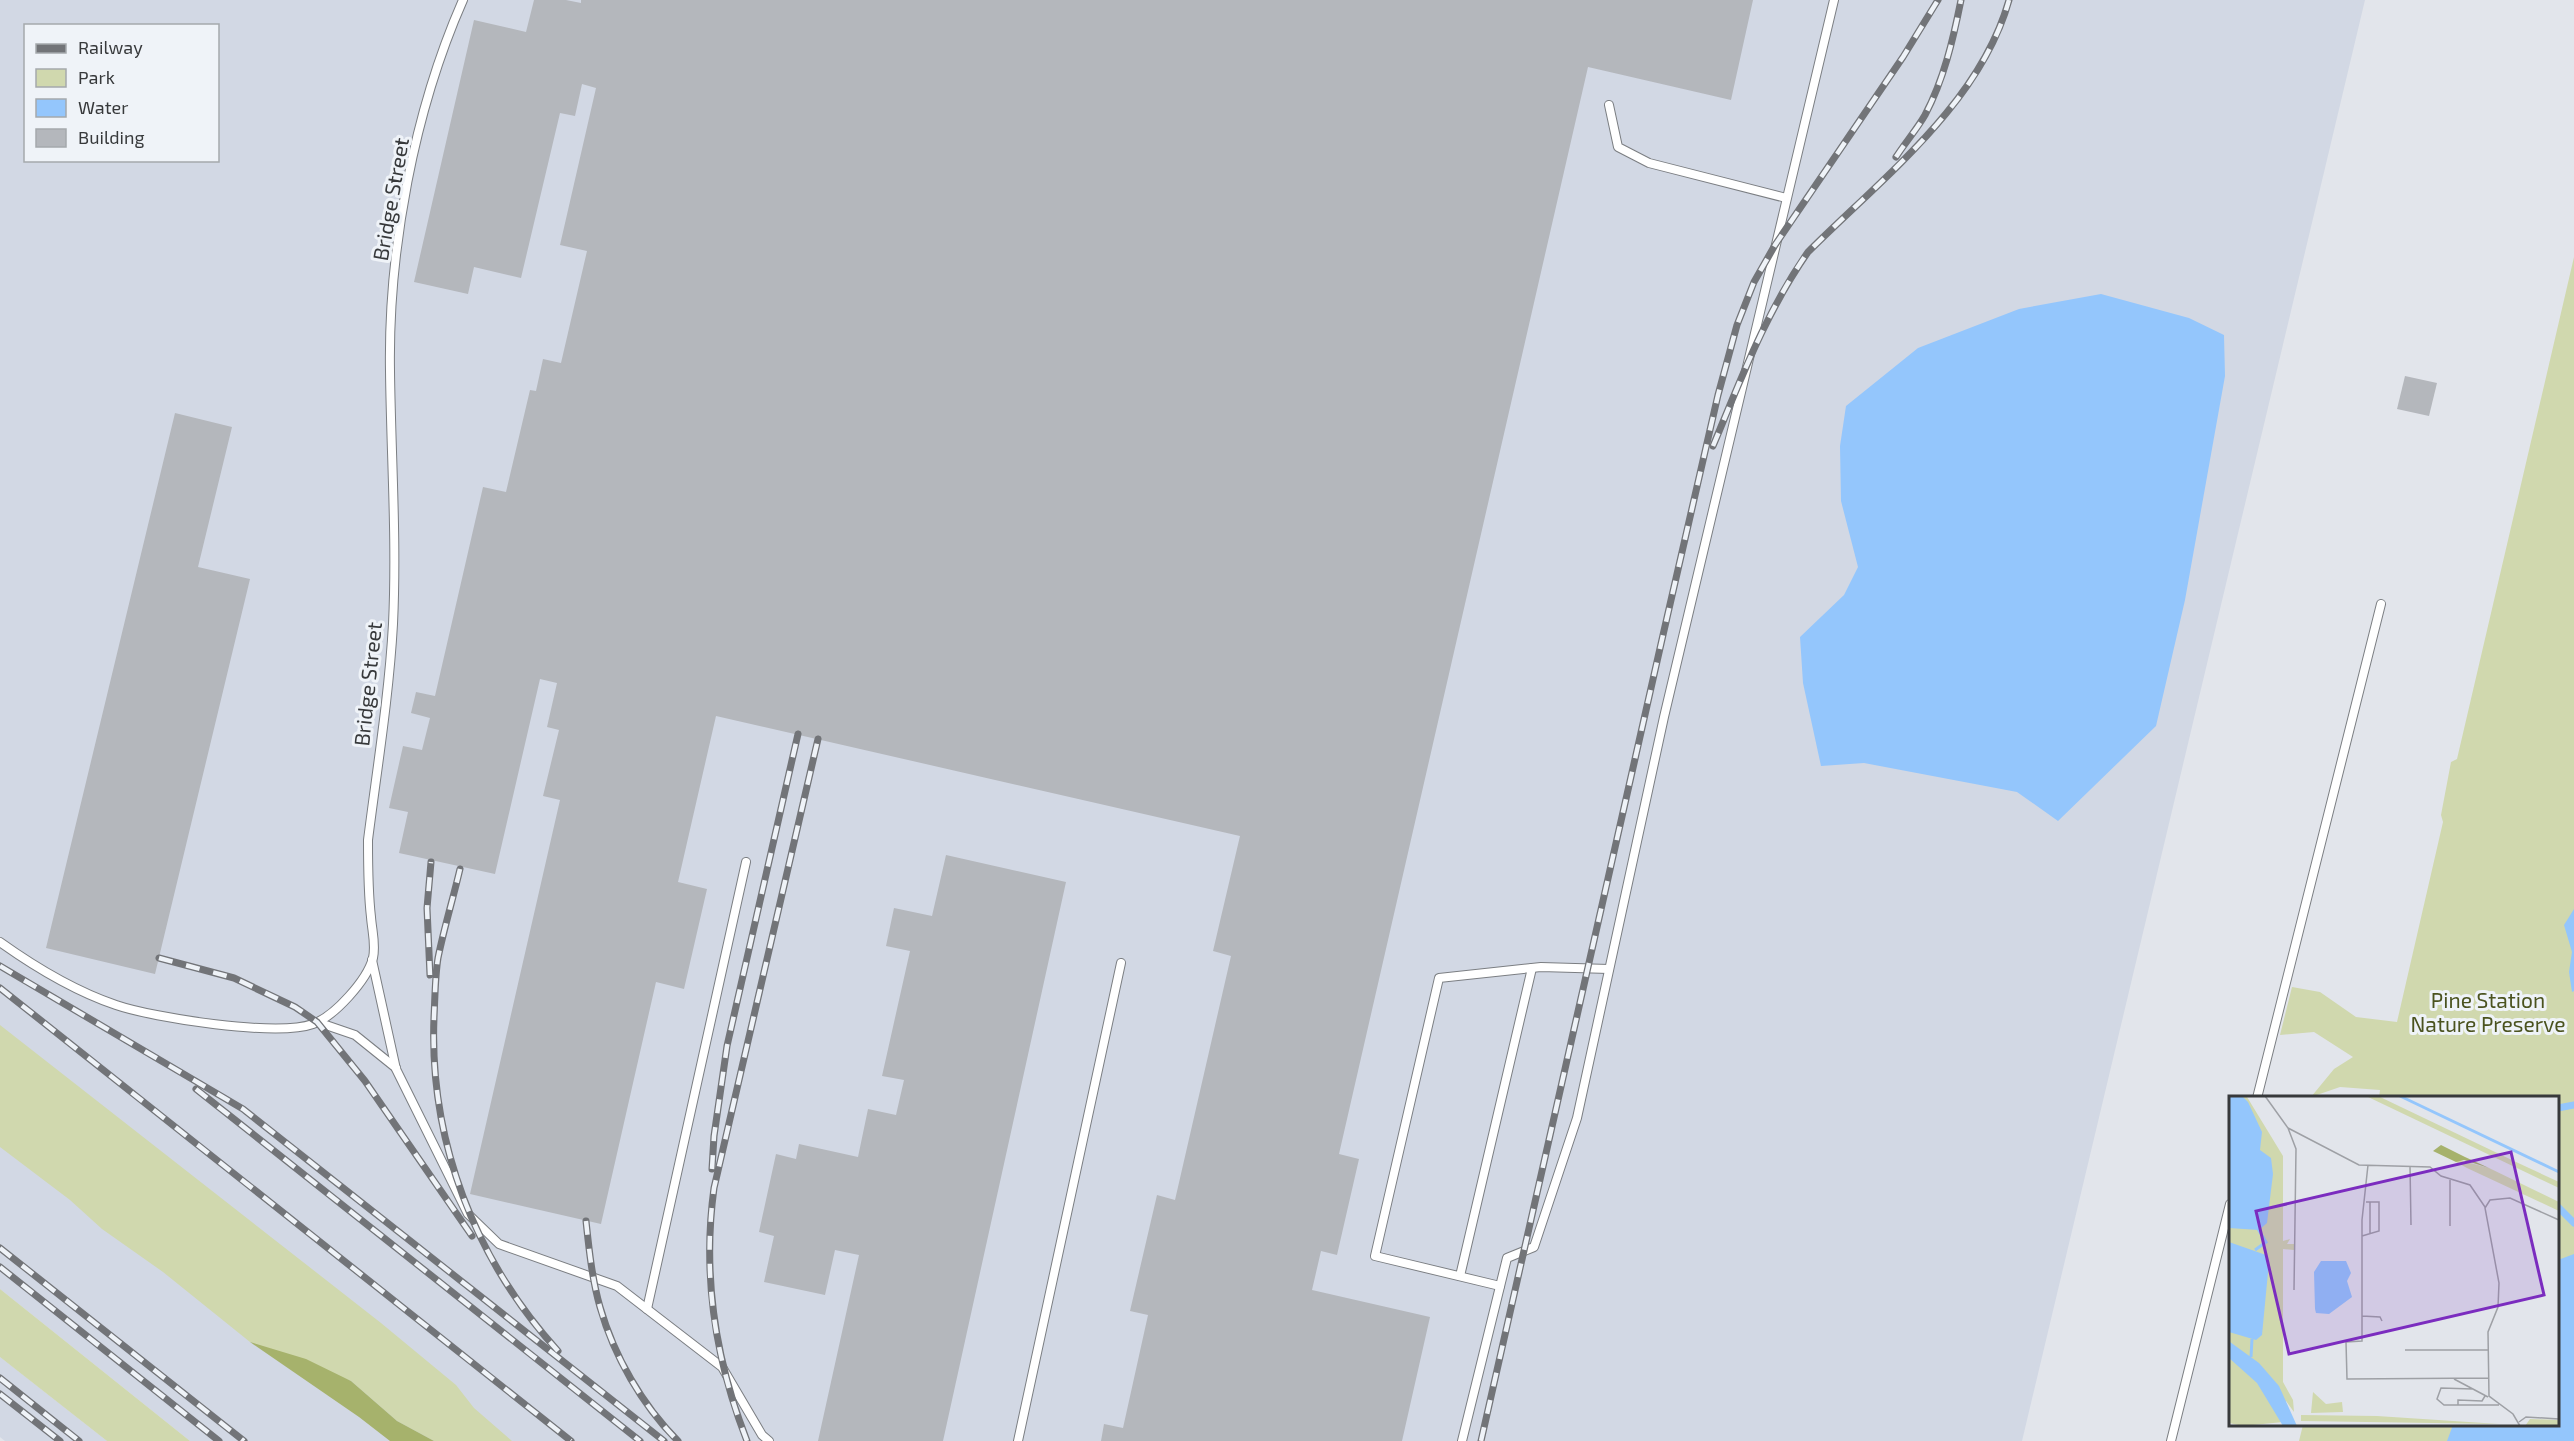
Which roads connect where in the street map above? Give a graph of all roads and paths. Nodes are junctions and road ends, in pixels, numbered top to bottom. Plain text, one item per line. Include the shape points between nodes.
1 (463, 0) edge
2 (1834, 0) edge
3 (1609, 105) dead end
4 (1786, 198) junction
5 (2381, 604) dead end
6 (746, 862) dead end
7 (0, 942) edge
8 (372, 960) junction
9 (1121, 963) dead end
10 (1532, 968) junction
11 (1609, 969) junction
12 (316, 1023) junction
13 (396, 1069) junction
14 (2258, 1096) edge
15 (2229, 1208) edge
16 (1460, 1276) junction
17 (1500, 1286) junction
18 (647, 1309) junction
19 (769, 1441) edge
20 (1018, 1441) edge
21 (1462, 1441) edge
22 (2171, 1441) edge

1 - 8 lane, Bridge Street via 431,85 397,245 390,369 395,512 393,624 368,840
2 - 4 lane
3 - 4 lane via 1618,147 1649,163
4 - 11 lane
5 - 14 lane
6 - 18 lane
7 - 12 lane via 33,965 116,1005 214,1024 284,1028
8 - 12 lane via 347,1000
8 - 13 lane, Bridge Street
9 - 20 lane
10 - 11 lane
10 - 16 lane
10 - 16 lane via 1439,978 1375,1256
11 - 17 lane via 1577,1118 1534,1248 1507,1258
12 - 13 lane via 355,1035
13 - 18 lane via 468,1214 499,1244 617,1286
15 - 22 lane
16 - 17 lane
17 - 21 lane
18 - 19 lane via 722,1367

